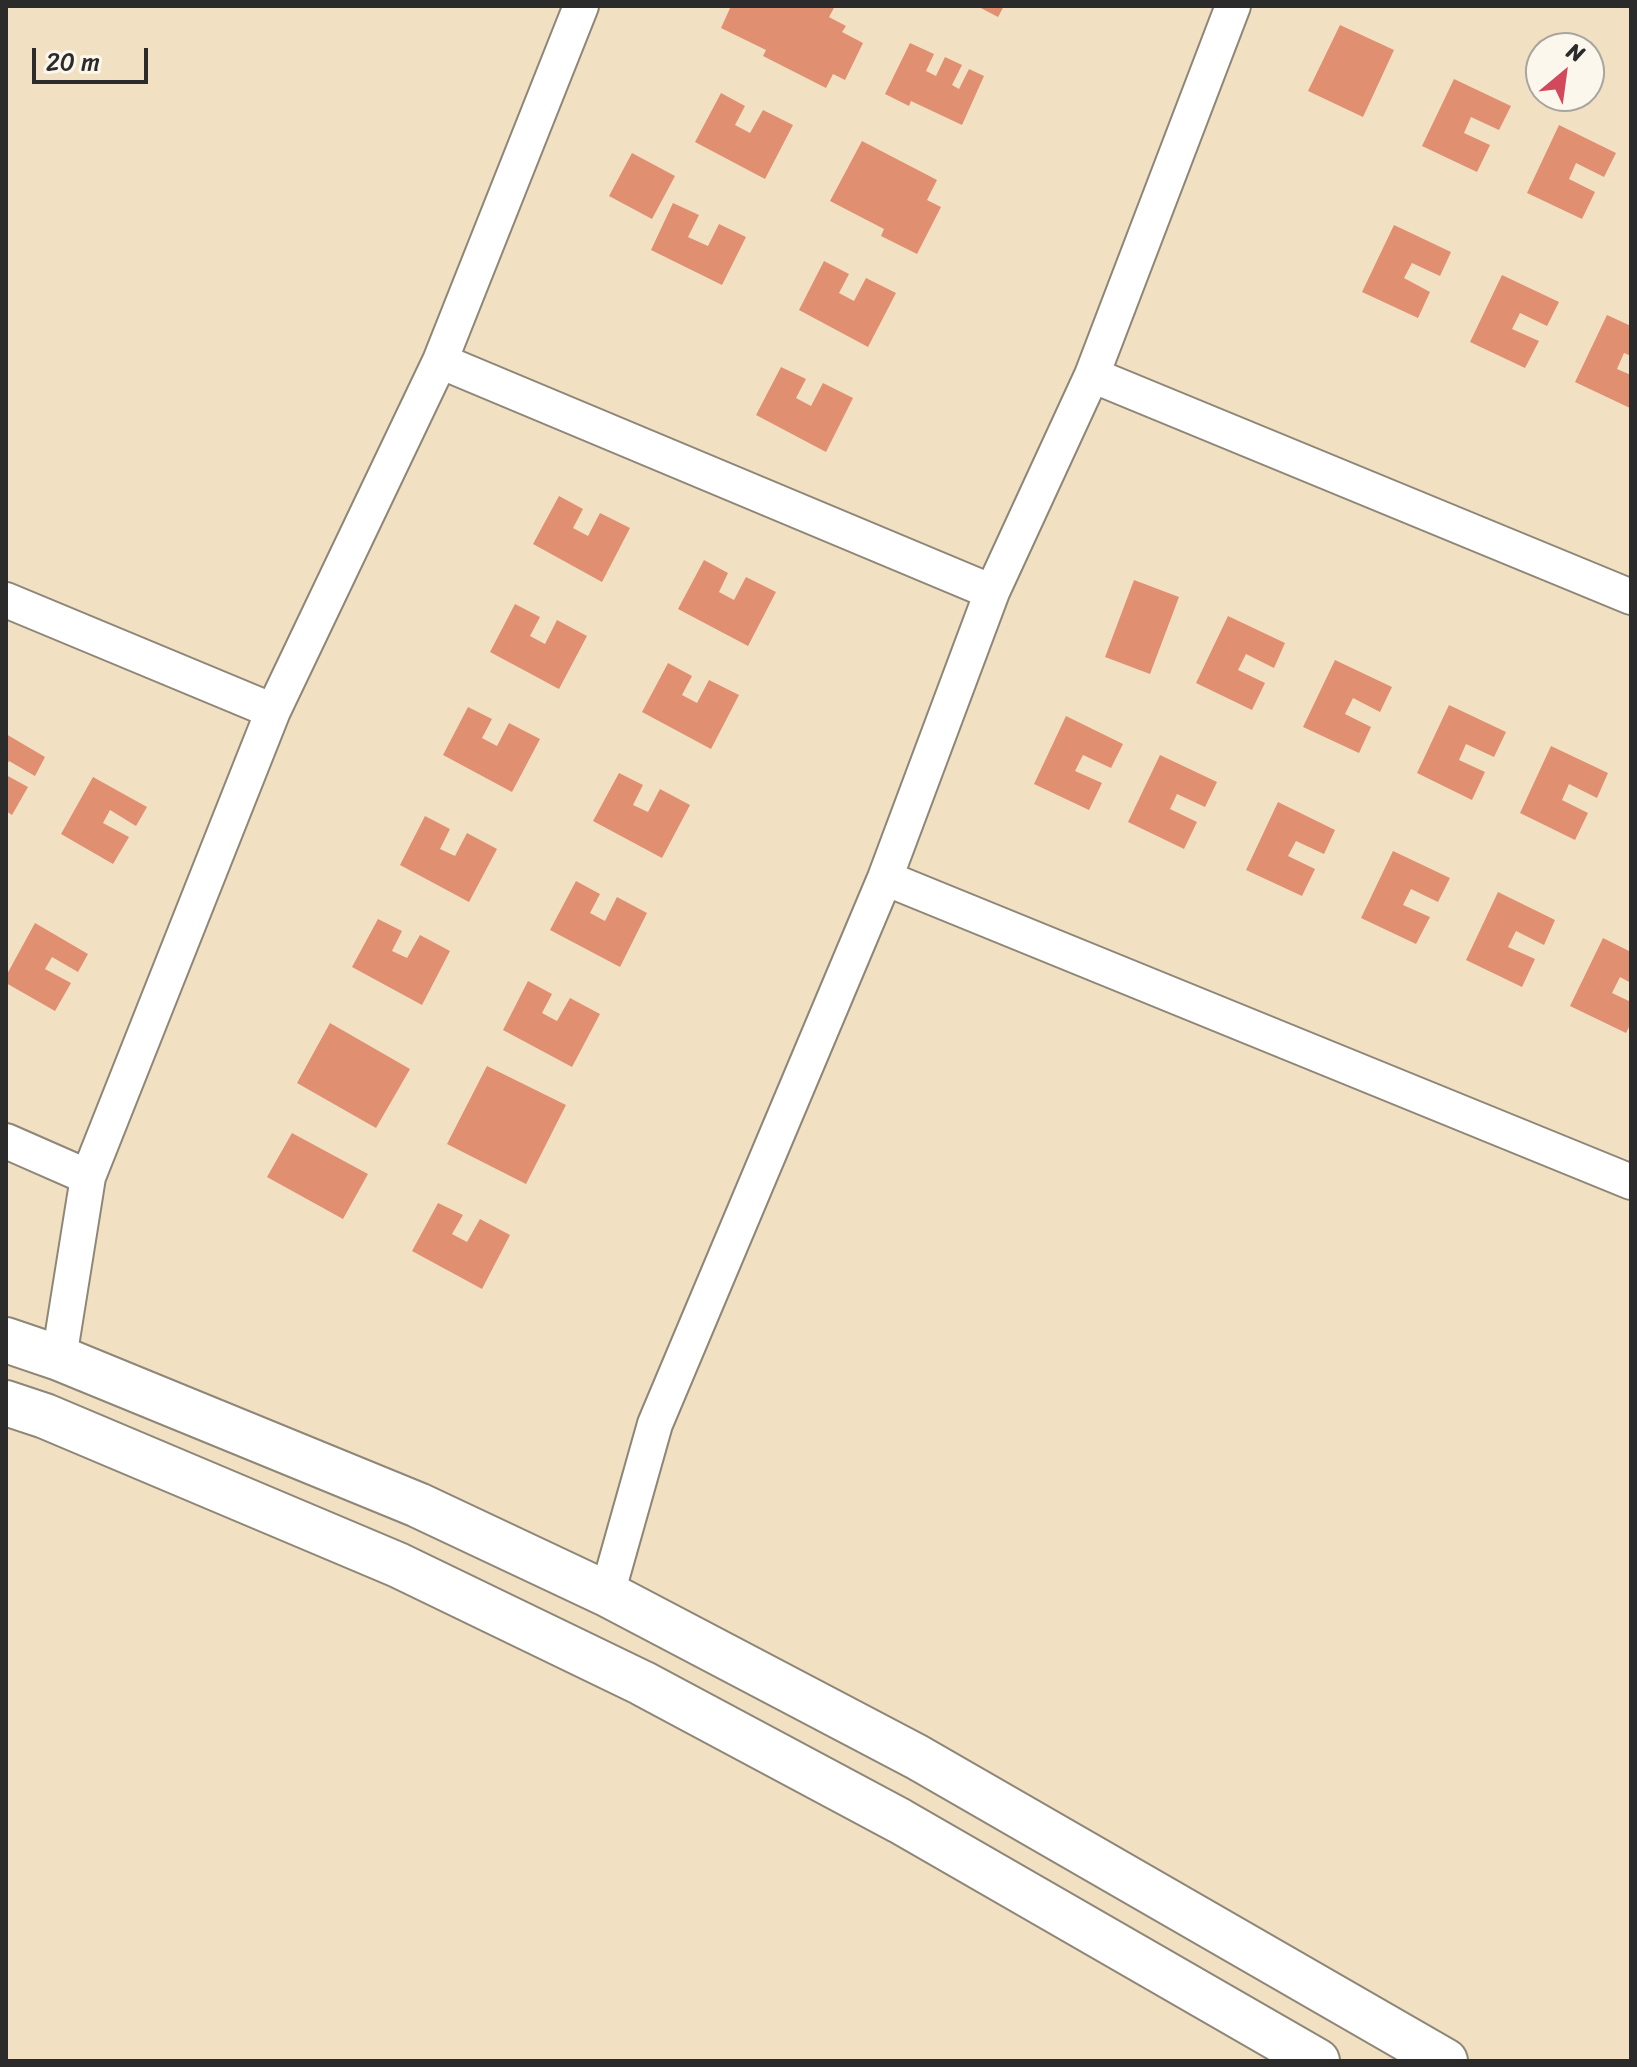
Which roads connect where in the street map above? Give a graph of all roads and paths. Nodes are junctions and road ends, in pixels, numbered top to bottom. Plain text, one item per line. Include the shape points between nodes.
1 (581, 6) edge
2 (1233, 6) edge
3 (440, 361) junction
4 (1092, 375) junction
5 (992, 592) junction
6 (1631, 597) edge
7 (6, 600) edge
8 (273, 711) junction
9 (885, 878) junction
10 (6, 1141) edge
11 (88, 1177) junction
12 (1631, 1182) edge
13 (6, 1340) edge
14 (59, 1358) junction
15 (6, 1403) edge
16 (607, 1594) junction
17 (1317, 2061) edge
18 (1445, 2061) edge

1 - 3 street
2 - 4 street
3 - 5 street
3 - 8 street
4 - 5 street
4 - 6 street
5 - 9 street
7 - 8 street
8 - 11 street
9 - 12 street
9 - 16 street via 655,1424
10 - 11 street
11 - 14 street
13 - 14 main road
14 - 16 main road via 418,1505
15 - 17 main road via 398,1565 642,1683 914,1829
16 - 18 main road via 917,1757

